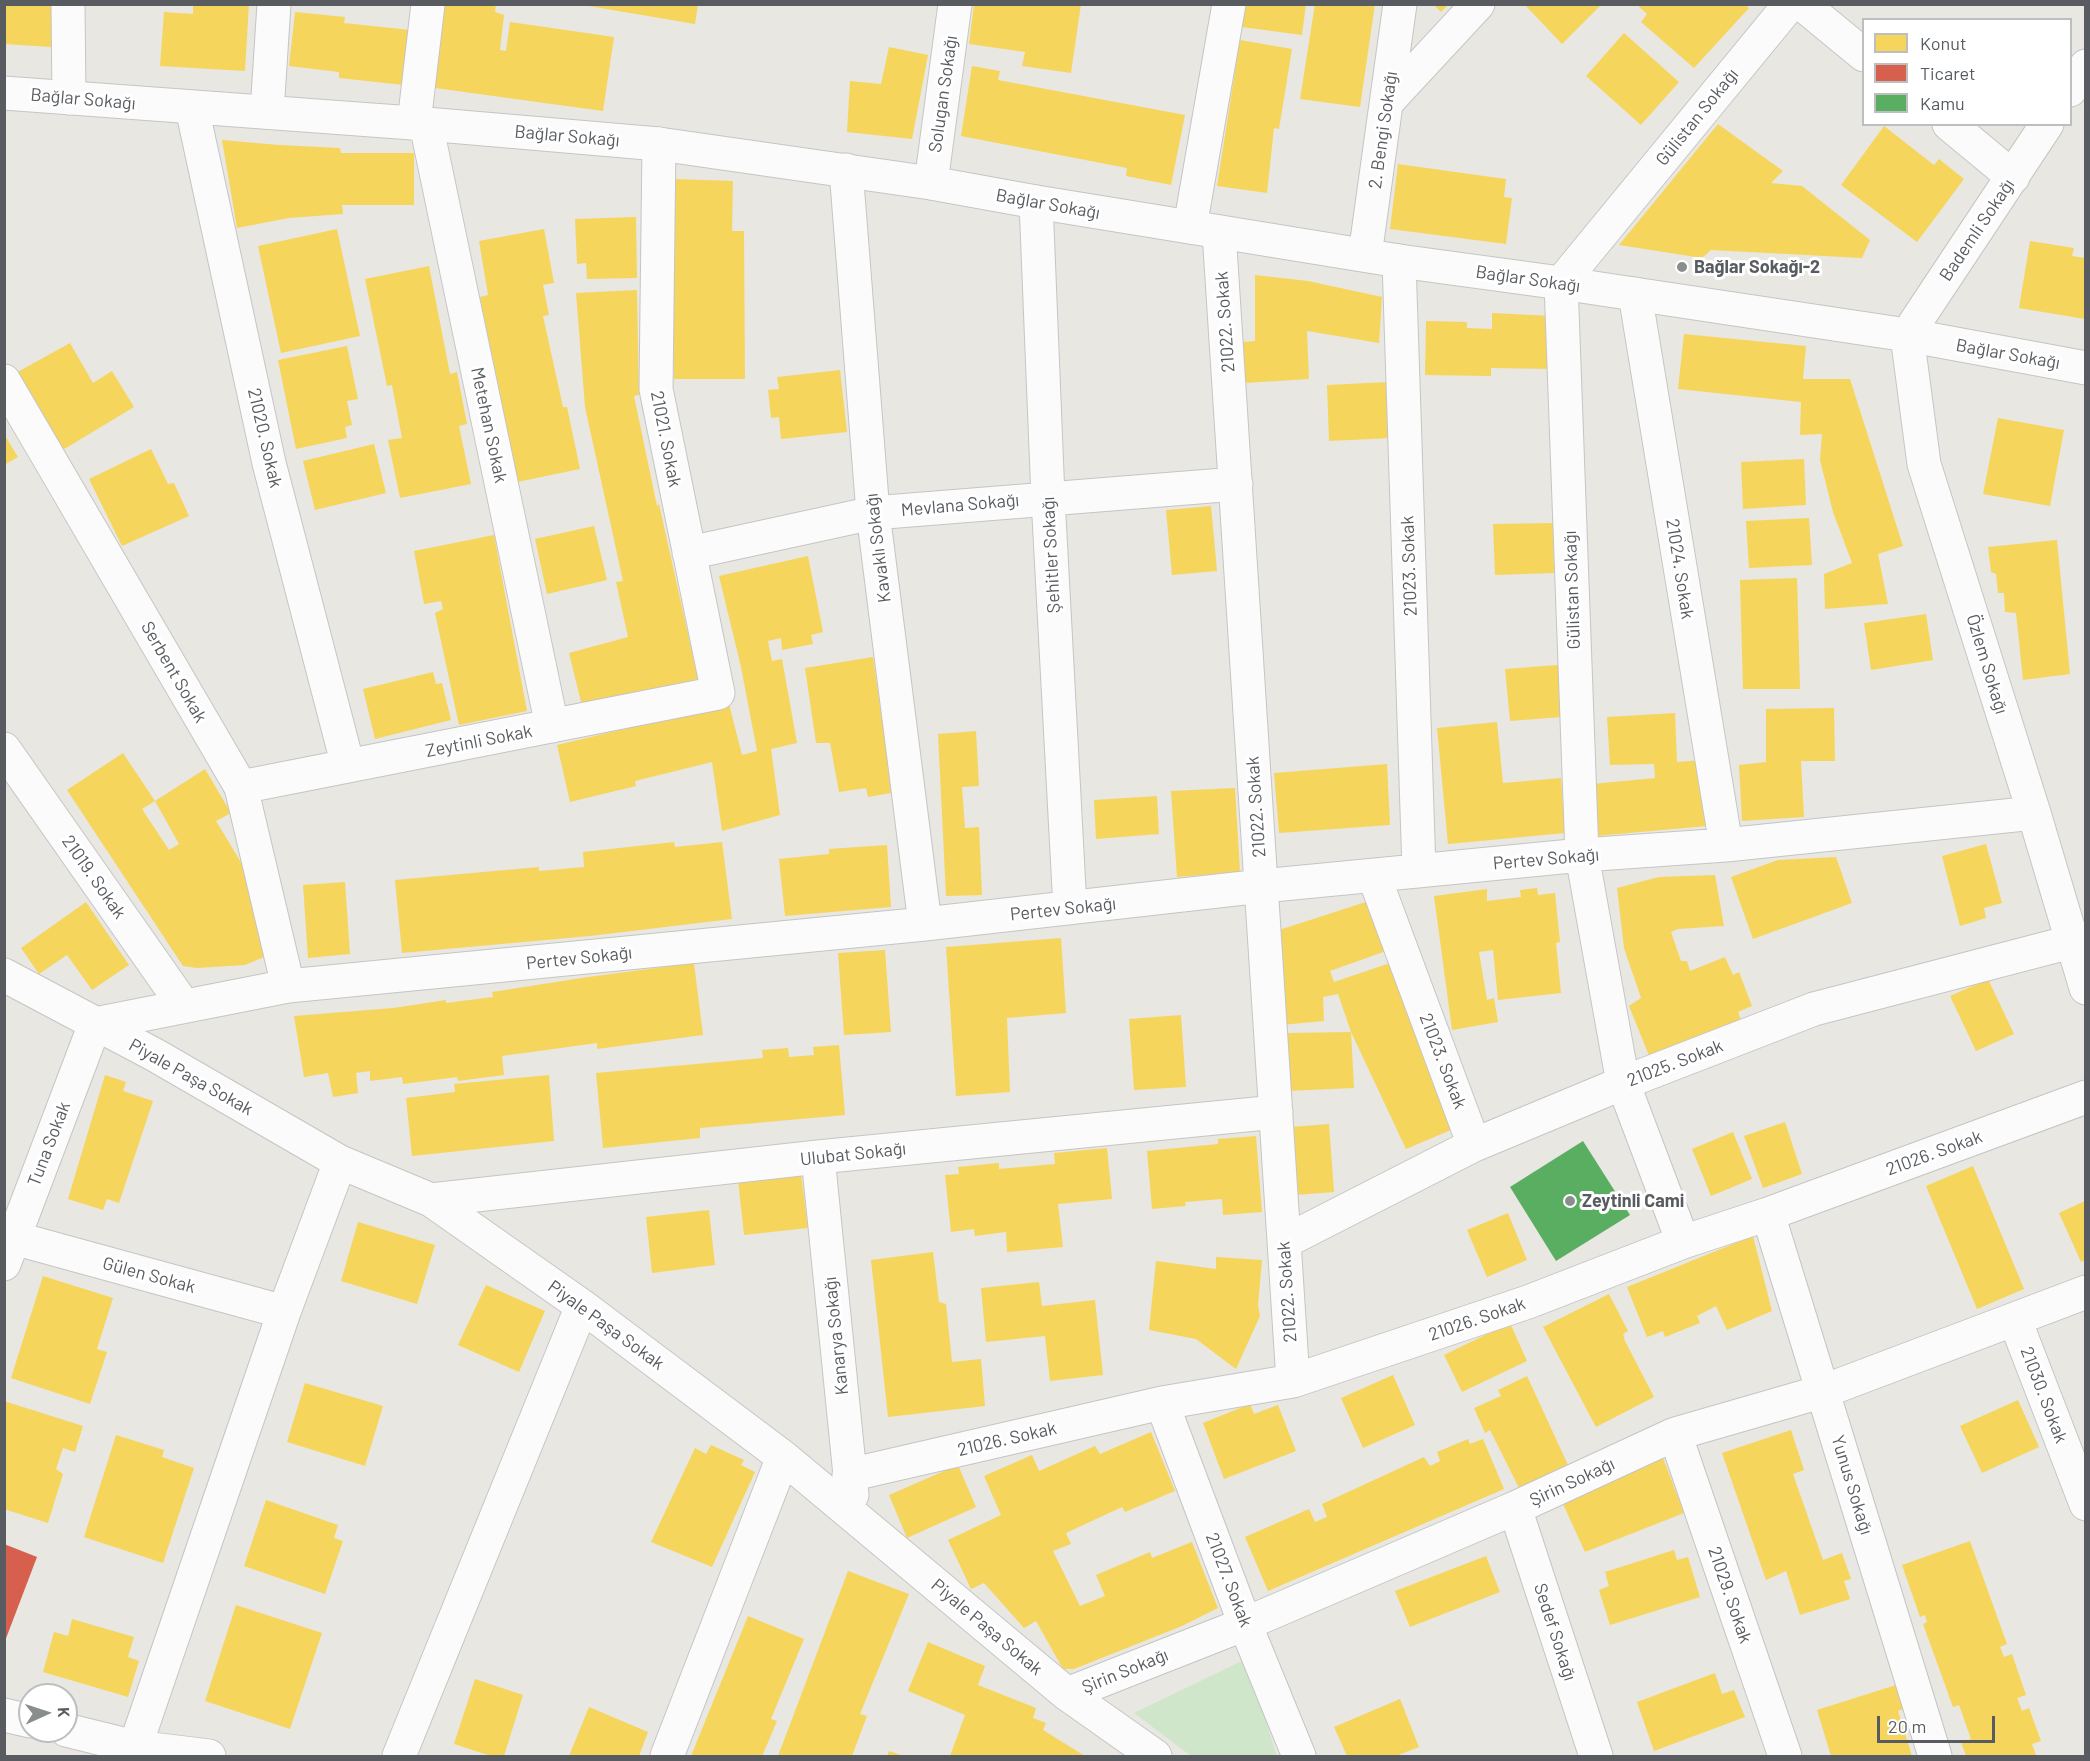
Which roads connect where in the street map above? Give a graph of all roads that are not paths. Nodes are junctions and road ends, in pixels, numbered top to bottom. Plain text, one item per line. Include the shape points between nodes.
1 (68, 4) edge
2 (274, 4) edge
3 (428, 4) edge
4 (956, 4) edge
5 (1400, 4) edge
6 (1478, 4) edge
7 (1790, 4) edge
8 (1802, 4) edge
9 (1228, 5) edge
10 (1862, 54) edge
11 (4, 93) edge
12 (69, 98) junction
13 (1387, 102) junction
14 (192, 108) junction
15 (267, 111) junction
16 (420, 123) junction
17 (1951, 126) edge
18 (2047, 126) edge
19 (659, 144) junction
20 (846, 170) junction
21 (2013, 177) junction
22 (931, 183) junction
23 (1035, 202) junction
24 (1205, 230) junction
25 (1365, 255) junction
26 (1399, 261) junction
27 (1561, 283) junction
28 (1635, 294) junction
29 (1907, 335) junction
30 (2085, 368) edge
31 (4, 381) edge
32 (1236, 484) junction
33 (1048, 498) junction
34 (873, 513) junction
35 (689, 553) junction
36 (718, 693) joint
37 (552, 726) junction
38 (4, 749) edge
39 (348, 766) junction
40 (241, 787) junction
41 (2034, 813) junction
42 (1726, 845) junction
43 (1582, 855) junction
44 (1419, 871) junction
45 (1374, 876) junction
46 (1262, 886) junction
47 (1071, 908) junction
48 (925, 924) junction
49 (2079, 941) edge
50 (4, 975) edge
51 (288, 986) junction
52 (2085, 988) edge
53 (184, 1006) junction
54 (95, 1024) junction
55 (1623, 1083) junction
56 (2085, 1097) edge
57 (1276, 1112) junction
58 (1474, 1145) junction
59 (818, 1157) junction
60 (340, 1162) junction
61 (431, 1200) junction
62 (1768, 1214) junction
63 (1284, 1242) junction
64 (1683, 1242) junction
65 (9, 1251) edge
66 (2085, 1292) edge
67 (582, 1306) junction
68 (284, 1312) junction
69 (2015, 1320) junction
70 (1293, 1381) junction
71 (1824, 1391) junction
72 (1162, 1403) junction
73 (1675, 1434) junction
74 (783, 1457) junction
75 (849, 1474) junction
76 (2085, 1504) edge
77 (1515, 1508) junction
78 (854, 1515) junction
79 (1245, 1624) junction
80 (1067, 1694) junction
81 (78, 1734) edge
82 (134, 1752) edge
83 (209, 1756) edge
84 (399, 1756) edge
85 (668, 1756) edge
86 (1155, 1756) edge
87 (1299, 1756) edge
88 (1596, 1756) edge
89 (1785, 1756) edge
90 (1935, 1756) edge

1 - 12 street
2 - 15 street
3 - 16 street, Metehan Sokak
4 - 22 street, Solugan Sokağı
5 - 13 street, 2. Bengi Sokağı
6 - 13 street
7 - 27 street, Gülistan Sokağı
8 - 10 street
9 - 24 street, 21022. Sokak
11 - 12 street, Bağlar Sokağı
12 - 14 street, Bağlar Sokağı
13 - 25 street, 2. Bengi Sokağı
14 - 15 street, Bağlar Sokağı
14 - 39 street, 21020. Sokak via 269,463
15 - 16 street, Bağlar Sokağı
16 - 19 street, Bağlar Sokağı
16 - 37 street, Metehan Sokak
17 - 21 street
18 - 21 street, Bademli Sokağı
19 - 20 street, Bağlar Sokağı
19 - 35 street, 21021. Sokak via 656,389
20 - 22 street, Bağlar Sokağı
20 - 34 street, Kavaklı Sokağı
21 - 29 street, Bademli Sokağı
22 - 23 street, Bağlar Sokağı
23 - 24 street, Bağlar Sokağı
23 - 33 street, Şehitler Sokağı
24 - 25 street, Bağlar Sokağı
24 - 32 street, 21022. Sokak
25 - 26 street, Bağlar Sokağı
26 - 27 street, Bağlar Sokağı
26 - 44 street, 21023. Sokak
27 - 28 street, Bağlar Sokağı
27 - 43 street, Gülistan Sokağı
28 - 29 street, Bağlar Sokağı
28 - 42 street, 21024. Sokak
29 - 30 street, Bağlar Sokağı
29 - 41 street, Özlem Sokağı via 1924,464
31 - 40 street, Serbent Sokak
32 - 33 street, Mevlana Sokağı
32 - 46 street, 21022. Sokak
33 - 34 street, Mevlana Sokağı
33 - 47 street, Şehitler Sokağı
34 - 35 street, Mevlana Sokağı
34 - 48 street, Kavaklı Sokağı
35 - 36 street, 21021. Sokak
36 - 37 street, Zeytinli Sokak
37 - 39 street, Zeytinli Sokak
38 - 53 street, 21019. Sokak
39 - 40 street, Zeytinli Sokak
40 - 51 street, Serbent Sokak
41 - 42 street, Pertev Sokağı
41 - 49 street, Özlem Sokağı
42 - 43 street, Pertev Sokağı
43 - 44 street, Pertev Sokağı
43 - 55 street, Gülistan Sokağı
44 - 45 street, Pertev Sokağı
45 - 46 street, Pertev Sokağı
45 - 58 street, 21023. Sokak
46 - 47 street, Pertev Sokağı
46 - 57 street, 21022. Sokak
47 - 48 street, Pertev Sokağı
48 - 51 street, Pertev Sokağı
49 - 52 street, Özlem Sokağı
49 - 55 street, 21025. Sokak via 1814,1010
50 - 54 street, Piyale Paşa Sokak
51 - 53 street, Pertev Sokağı
53 - 54 street, Pertev Sokağı
54 - 60 street, Piyale Paşa Sokak
54 - 65 street, Tuna Sokak
55 - 58 street, 21025. Sokak
55 - 64 street, Gülistan Sokağı
56 - 62 street, 21026. Sokak
57 - 59 street, Ulubat Sokağı
57 - 63 street, 21022. Sokak
58 - 63 street, 21025. Sokak
59 - 61 street, Ulubat Sokağı
59 - 75 street, Kanarya Sokağı
60 - 61 street, Piyale Paşa Sokak
60 - 68 street
61 - 67 street, Piyale Paşa Sokak
62 - 64 street, 21026. Sokak
62 - 71 street, Yunus Sokağı
63 - 70 street, 21022. Sokak
64 - 70 street, 21026. Sokak via 1528,1302
65 - 68 street, Gülen Sokak
66 - 69 street, Şirin Sokağı
67 - 74 street, Piyale Paşa Sokak
67 - 84 street
68 - 82 street
69 - 71 street, Şirin Sokağı
69 - 76 street, 21030. Sokak
70 - 72 street, 21026. Sokak
71 - 73 street, Şirin Sokağı
71 - 90 street, Yunus Sokağı
72 - 75 street, 21026. Sokak
72 - 79 street, 21027. Sokak
73 - 77 street, Şirin Sokağı
73 - 89 street, 21029. Sokak
74 - 78 street, Piyale Paşa Sokak
74 - 85 street
75 - 78 street, Kanarya Sokağı
77 - 79 street, Şirin Sokağı
77 - 88 street, Sedef Sokağı
78 - 80 street, Piyale Paşa Sokak
79 - 80 street, Şirin Sokağı
79 - 87 street, 21027. Sokak
80 - 86 street, Piyale Paşa Sokak
81 - 82 street
82 - 83 street

